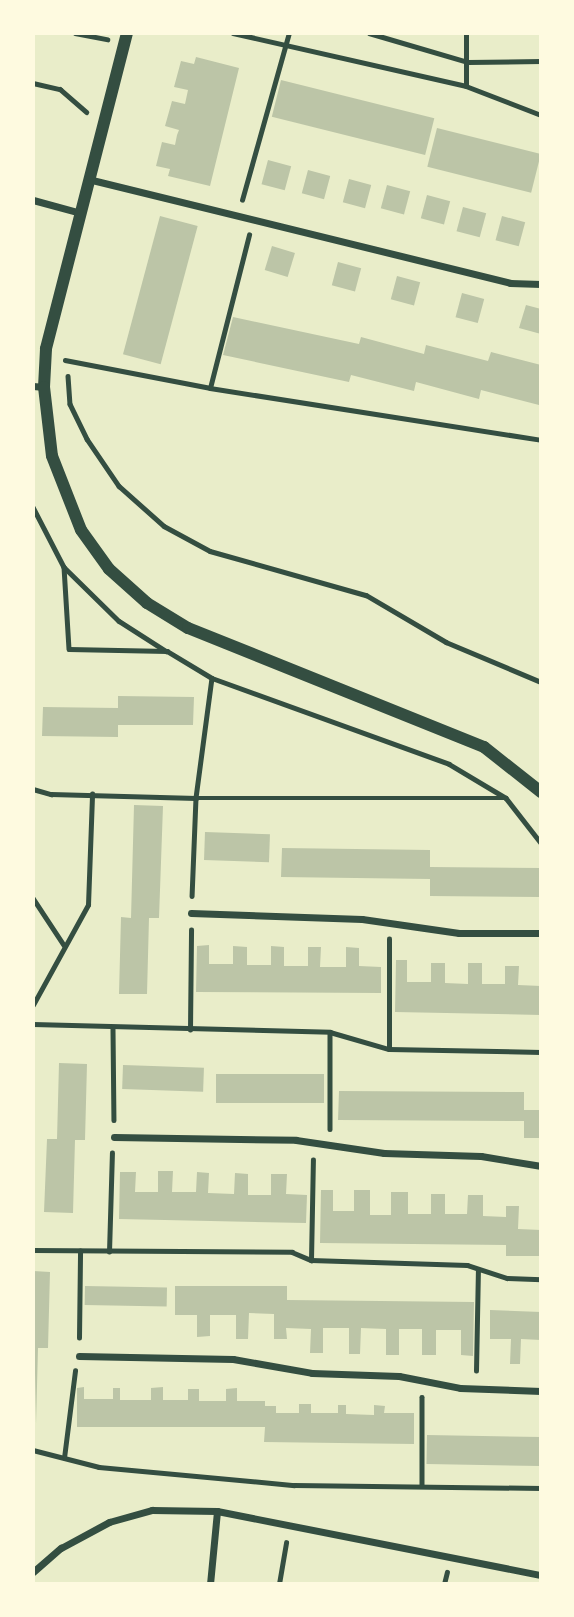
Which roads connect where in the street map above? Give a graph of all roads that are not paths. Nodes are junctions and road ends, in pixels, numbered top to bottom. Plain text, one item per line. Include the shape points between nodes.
1 (126, 37) edge
2 (92, 180) junction
3 (33, 201) edge
4 (82, 213) junction
5 (541, 284) edge
6 (39, 386) edge
7 (541, 792) edge
8 (191, 913) road end
9 (541, 933) edge
10 (114, 1136) dead end
11 (541, 1166) edge
12 (79, 1356) dead end
13 (541, 1391) edge
14 (217, 1511) junction
15 (33, 1572) edge
16 (541, 1575) edge
17 (209, 1584) edge

1 - 2 street
2 - 4 street
2 - 5 street via 510,283
3 - 4 street
4 - 6 street
6 - 7 street via 52,456 69,505 109,569 147,603 188,628 484,747
8 - 9 street via 389,924 459,933
10 - 11 street via 260,1138 327,1147 481,1156
12 - 13 street via 233,1359 312,1373
14 - 15 street via 152,1510 109,1522 61,1548
14 - 16 street
14 - 17 street

